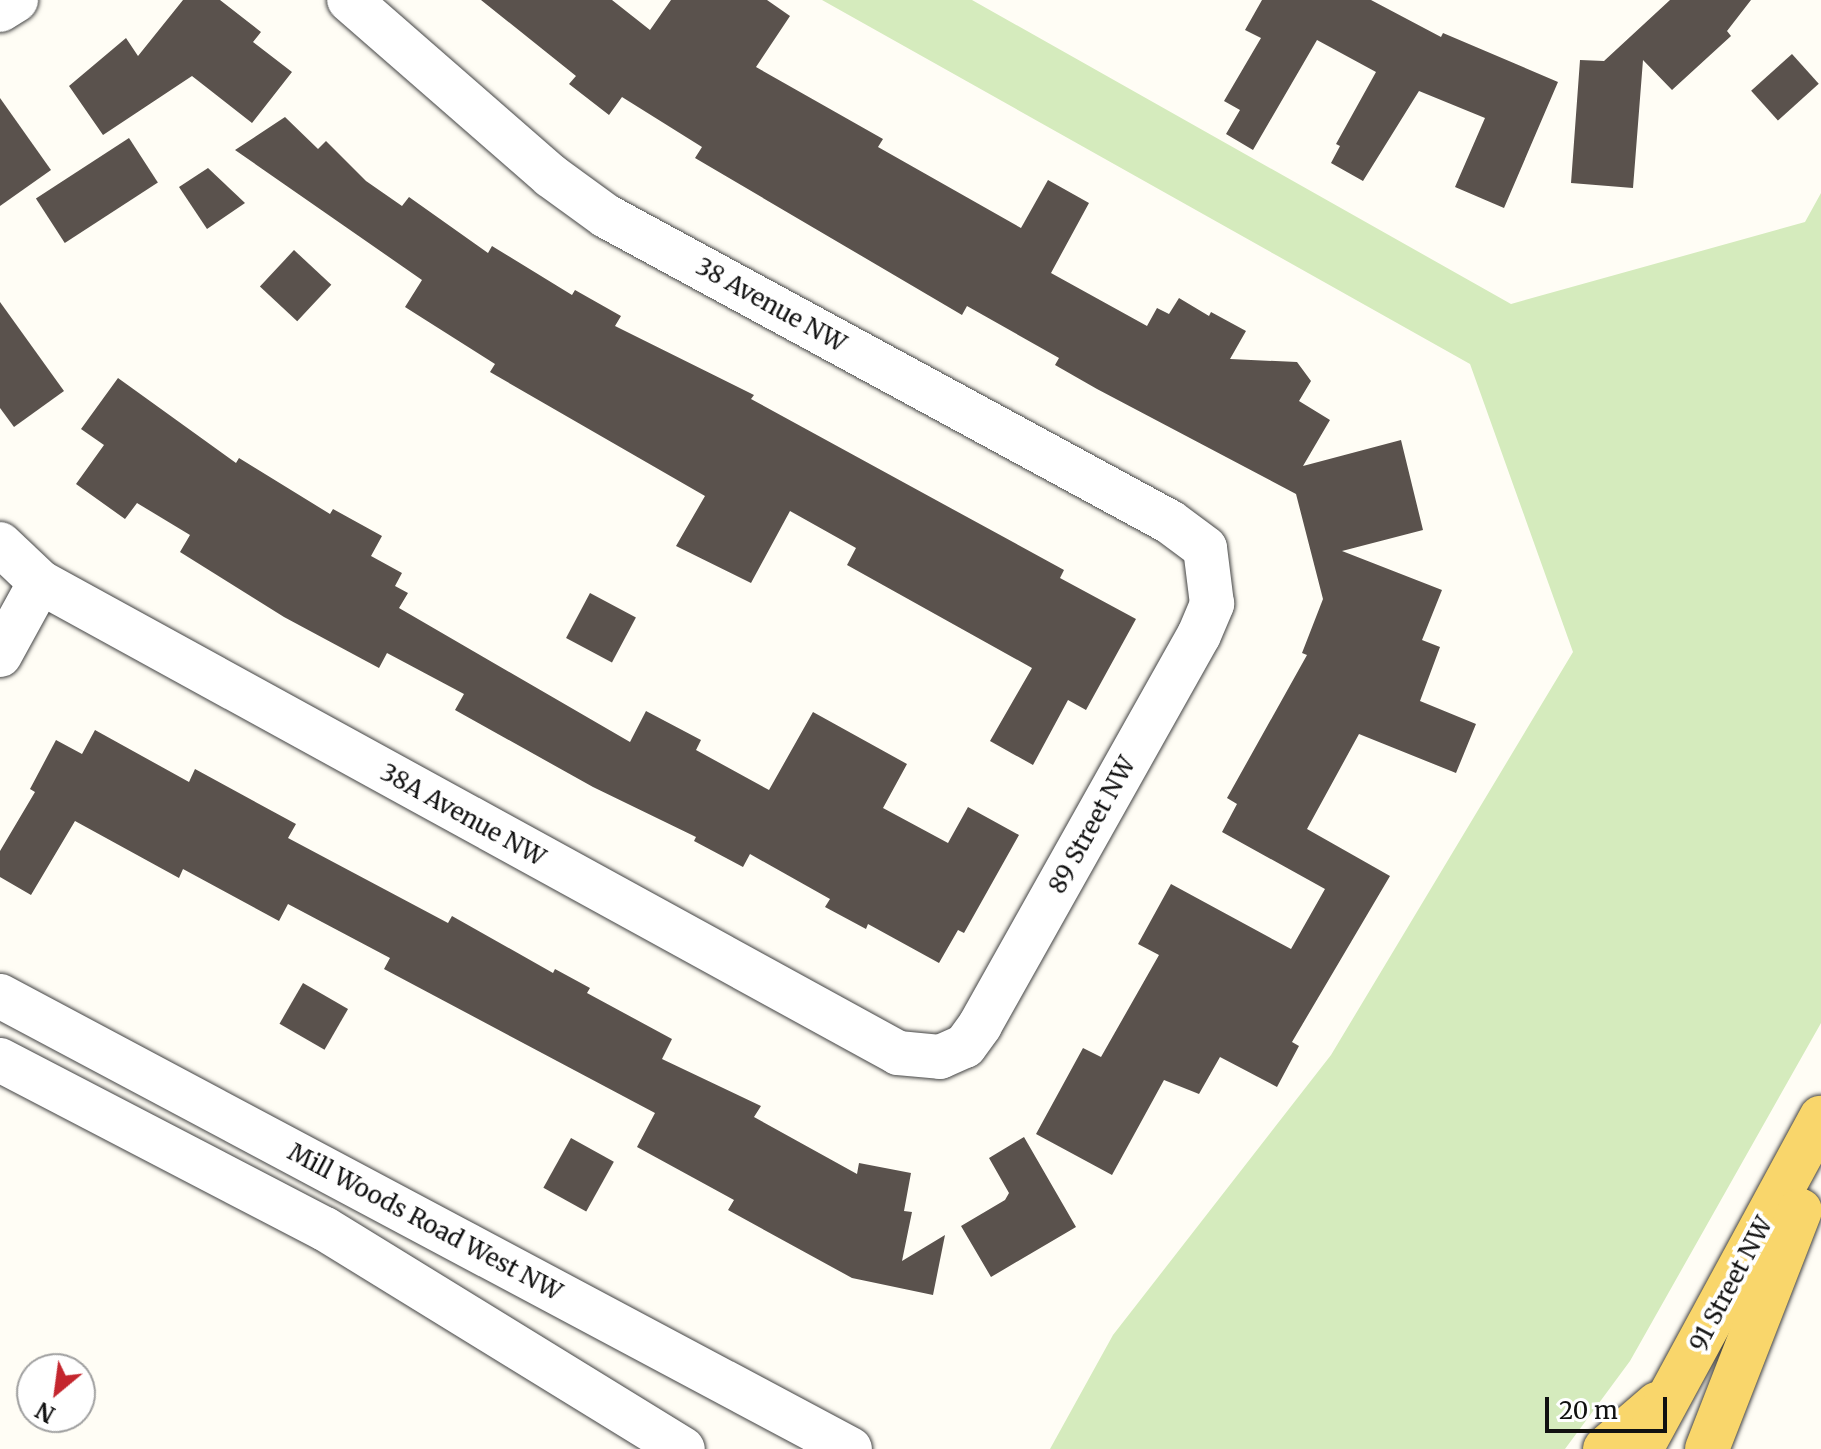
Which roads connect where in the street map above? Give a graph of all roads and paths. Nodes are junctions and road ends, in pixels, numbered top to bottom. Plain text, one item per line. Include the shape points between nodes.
1 (16, 0) edge
2 (349, 0) edge
3 (0, 10) edge
4 (0, 544) edge
5 (1210, 573) joint
6 (40, 582) junction
7 (0, 655) edge
8 (0, 996) edge
9 (940, 1057) joint
10 (0, 1060) edge
11 (1821, 1118) edge
12 (1821, 1161) edge
13 (1674, 1389) junction
14 (683, 1449) edge
15 (850, 1449) edge
16 (1605, 1449) edge
17 (1641, 1449) edge
18 (1707, 1449) edge

1 - 3 street
2 - 5 street, 38 Avenue NW via 551,176 606,216 1170,522 1205,548
4 - 6 street, 38A Avenue NW
5 - 9 street, 89 Street NW via 1212,604 1199,635 980,1025 965,1046
6 - 7 street
6 - 9 street, 38A Avenue NW via 898,1053
8 - 15 street, Mill Woods Road West NW
10 - 14 street via 325,1229
11 - 13 main road, 91 Street NW
12 - 18 main road
13 - 16 main road
13 - 17 main road, 91 Street NW

